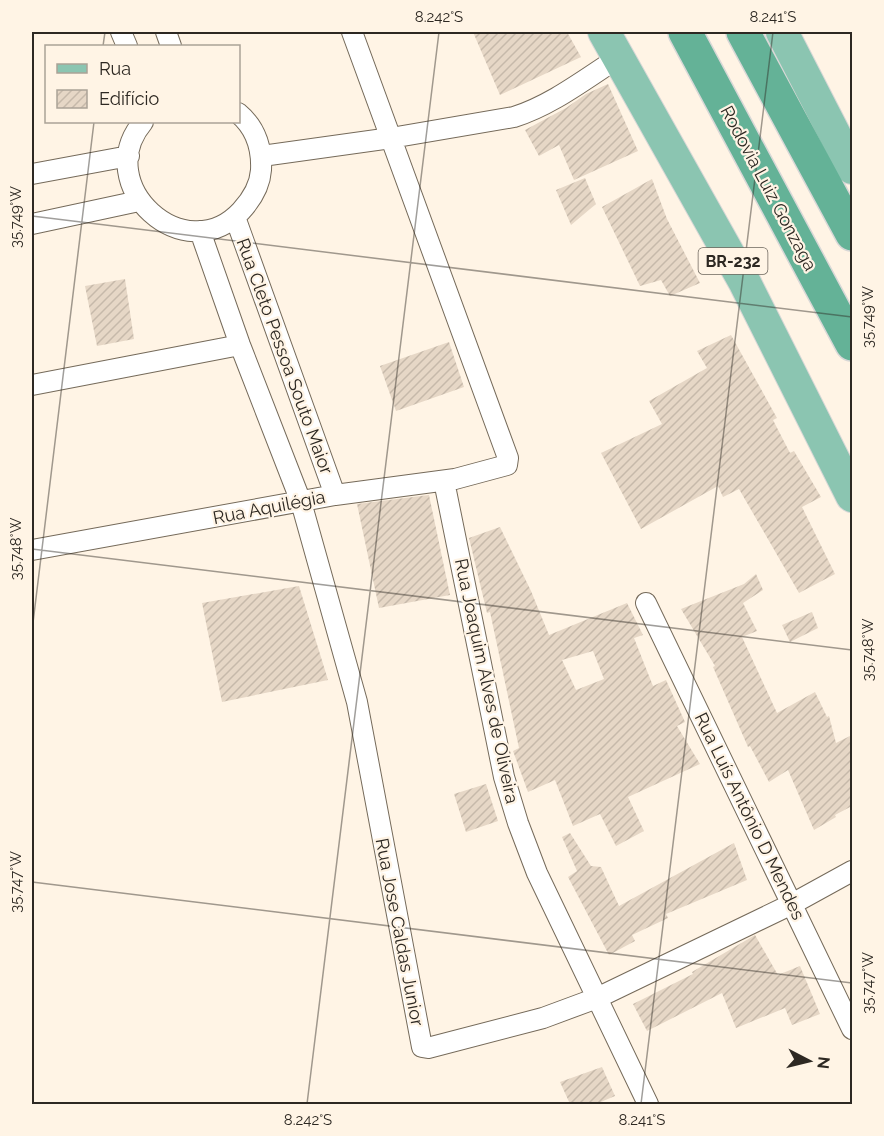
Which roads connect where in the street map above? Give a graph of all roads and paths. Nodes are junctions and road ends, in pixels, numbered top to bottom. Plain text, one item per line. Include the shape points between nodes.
1 (352, 32) edge
2 (685, 32) edge
3 (743, 32) edge
4 (782, 32) edge
5 (611, 44) edge
6 (240, 115) edge
7 (142, 123) edge
8 (391, 138) junction
9 (129, 156) junction
10 (262, 156) junction
11 (852, 168) edge
12 (32, 174) edge
13 (140, 201) junction
14 (235, 217) junction
15 (32, 224) edge
16 (200, 231) junction
17 (852, 234) edge
18 (852, 344) edge
19 (240, 345) junction
20 (32, 386) edge
21 (444, 481) junction
22 (335, 495) junction
23 (852, 496) edge
24 (300, 502) junction
25 (32, 550) edge
26 (646, 603) dead end
27 (852, 871) edge
28 (792, 904) junction
29 (597, 998) junction
30 (852, 1029) edge
31 (648, 1104) edge

1 - 8 street
2 - 18 highway, Rodovia Luiz Gonzaga
3 - 17 highway
4 - 11 main road
5 - 8 street via 546,103 528,112
5 - 23 main road, BR-232 via 745,283
6 - 10 street via 256,136
7 - 9 street
8 - 10 street
8 - 21 street, Rua Aquilégia via 508,458 507,465 494,470
9 - 12 street
9 - 13 street via 132,187
10 - 14 street via 260,179 251,201
13 - 15 street
13 - 16 street via 166,224
14 - 16 street
14 - 22 street, Rua Cleto Pessoa Souto Maior
16 - 19 street, Rua Cleto Pessoa Souto Maior
19 - 20 street
19 - 24 street, Rua Cleto Pessoa Souto Maior
21 - 22 street, Rua Aquilégia
21 - 29 street, Rua Joaquim Alves de Oliveira via 504,777 537,873
22 - 24 street, Rua Aquilégia
24 - 25 street, Rua Aquilégia
24 - 29 street, Rua Jose Caldas Junior via 357,702 422,1047 543,1018
26 - 28 street, Rua Luís Antônio D Mendes
27 - 28 street, Rua Jose Caldas Junior
28 - 29 street, Rua Jose Caldas Junior
28 - 30 street, Rua Luís Antônio D Mendes
29 - 31 street, Rua Joaquim Alves de Oliveira

